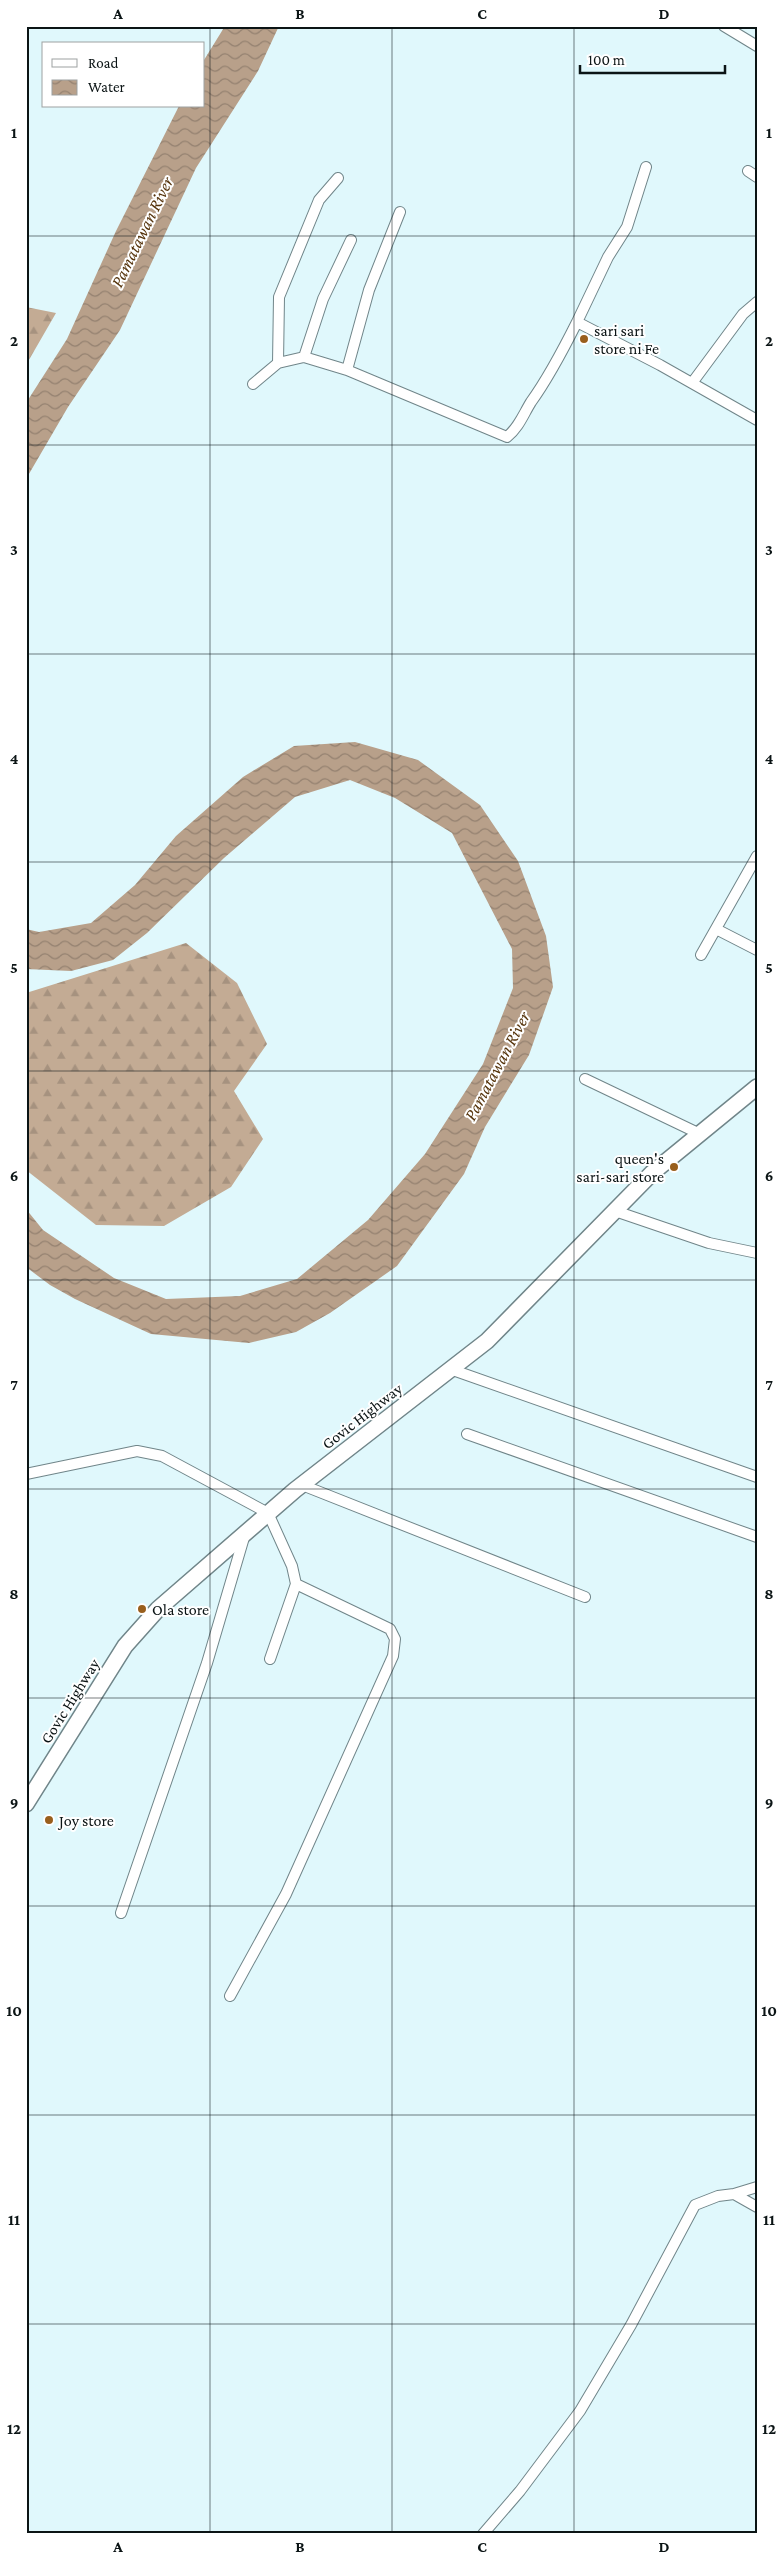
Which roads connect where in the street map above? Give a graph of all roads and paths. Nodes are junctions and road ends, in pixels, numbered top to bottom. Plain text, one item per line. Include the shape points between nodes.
1 (724, 26) edge
2 (757, 46) edge
3 (646, 167) dead end
4 (338, 178) dead end
5 (400, 212) dead end
6 (351, 240) dead end
7 (757, 302) edge
8 (577, 322) junction
9 (304, 357) junction
10 (278, 363) junction
11 (346, 370) junction
12 (692, 383) junction
13 (253, 384) dead end
14 (757, 420) edge
15 (757, 856) edge
16 (716, 929) junction
17 (757, 950) edge
18 (701, 955) dead end
19 (585, 1079) dead end
20 (757, 1087) edge
21 (700, 1134) junction
22 (615, 1211) junction
23 (757, 1253) edge
24 (450, 1369) junction
25 (467, 1434) dead end
26 (26, 1474) edge
27 (757, 1477) edge
28 (302, 1484) junction
29 (268, 1514) junction
30 (246, 1532) junction
31 (757, 1537) edge
32 (296, 1584) junction
33 (585, 1597) dead end
34 (270, 1659) dead end
35 (26, 1804) edge
36 (121, 1913) dead end
37 (230, 1996) dead end
38 (757, 2187) edge
39 (734, 2194) junction
40 (757, 2207) edge
41 (483, 2534) edge

1 - 2 street
3 - 8 street via 627,227
4 - 10 street via 319,200 280,297
5 - 11 street via 369,290
6 - 9 street via 322,299
7 - 12 street via 743,314
8 - 11 street via 545,385 530,404 518,428 507,437
8 - 12 street
9 - 10 street
9 - 11 street
10 - 13 street
12 - 14 street
15 - 16 street
16 - 17 street
16 - 18 street
19 - 21 street
20 - 21 main road, Govic Highway
21 - 22 main road, Govic Highway via 652,1173
22 - 23 street via 709,1243
22 - 24 main road, Govic Highway via 487,1341
24 - 27 street
24 - 28 main road, Govic Highway
25 - 31 street
26 - 29 street via 137,1451 162,1456
28 - 29 main road, Govic Highway
28 - 33 street
29 - 30 main road, Govic Highway
29 - 32 street via 292,1566
30 - 35 main road, Govic Highway via 158,1609 125,1646
30 - 36 street via 207,1663
32 - 34 street
32 - 37 street via 390,1629 395,1639 393,1656 286,1894
38 - 39 street
39 - 40 street
39 - 41 street via 695,2205 631,2325 580,2410 520,2491

